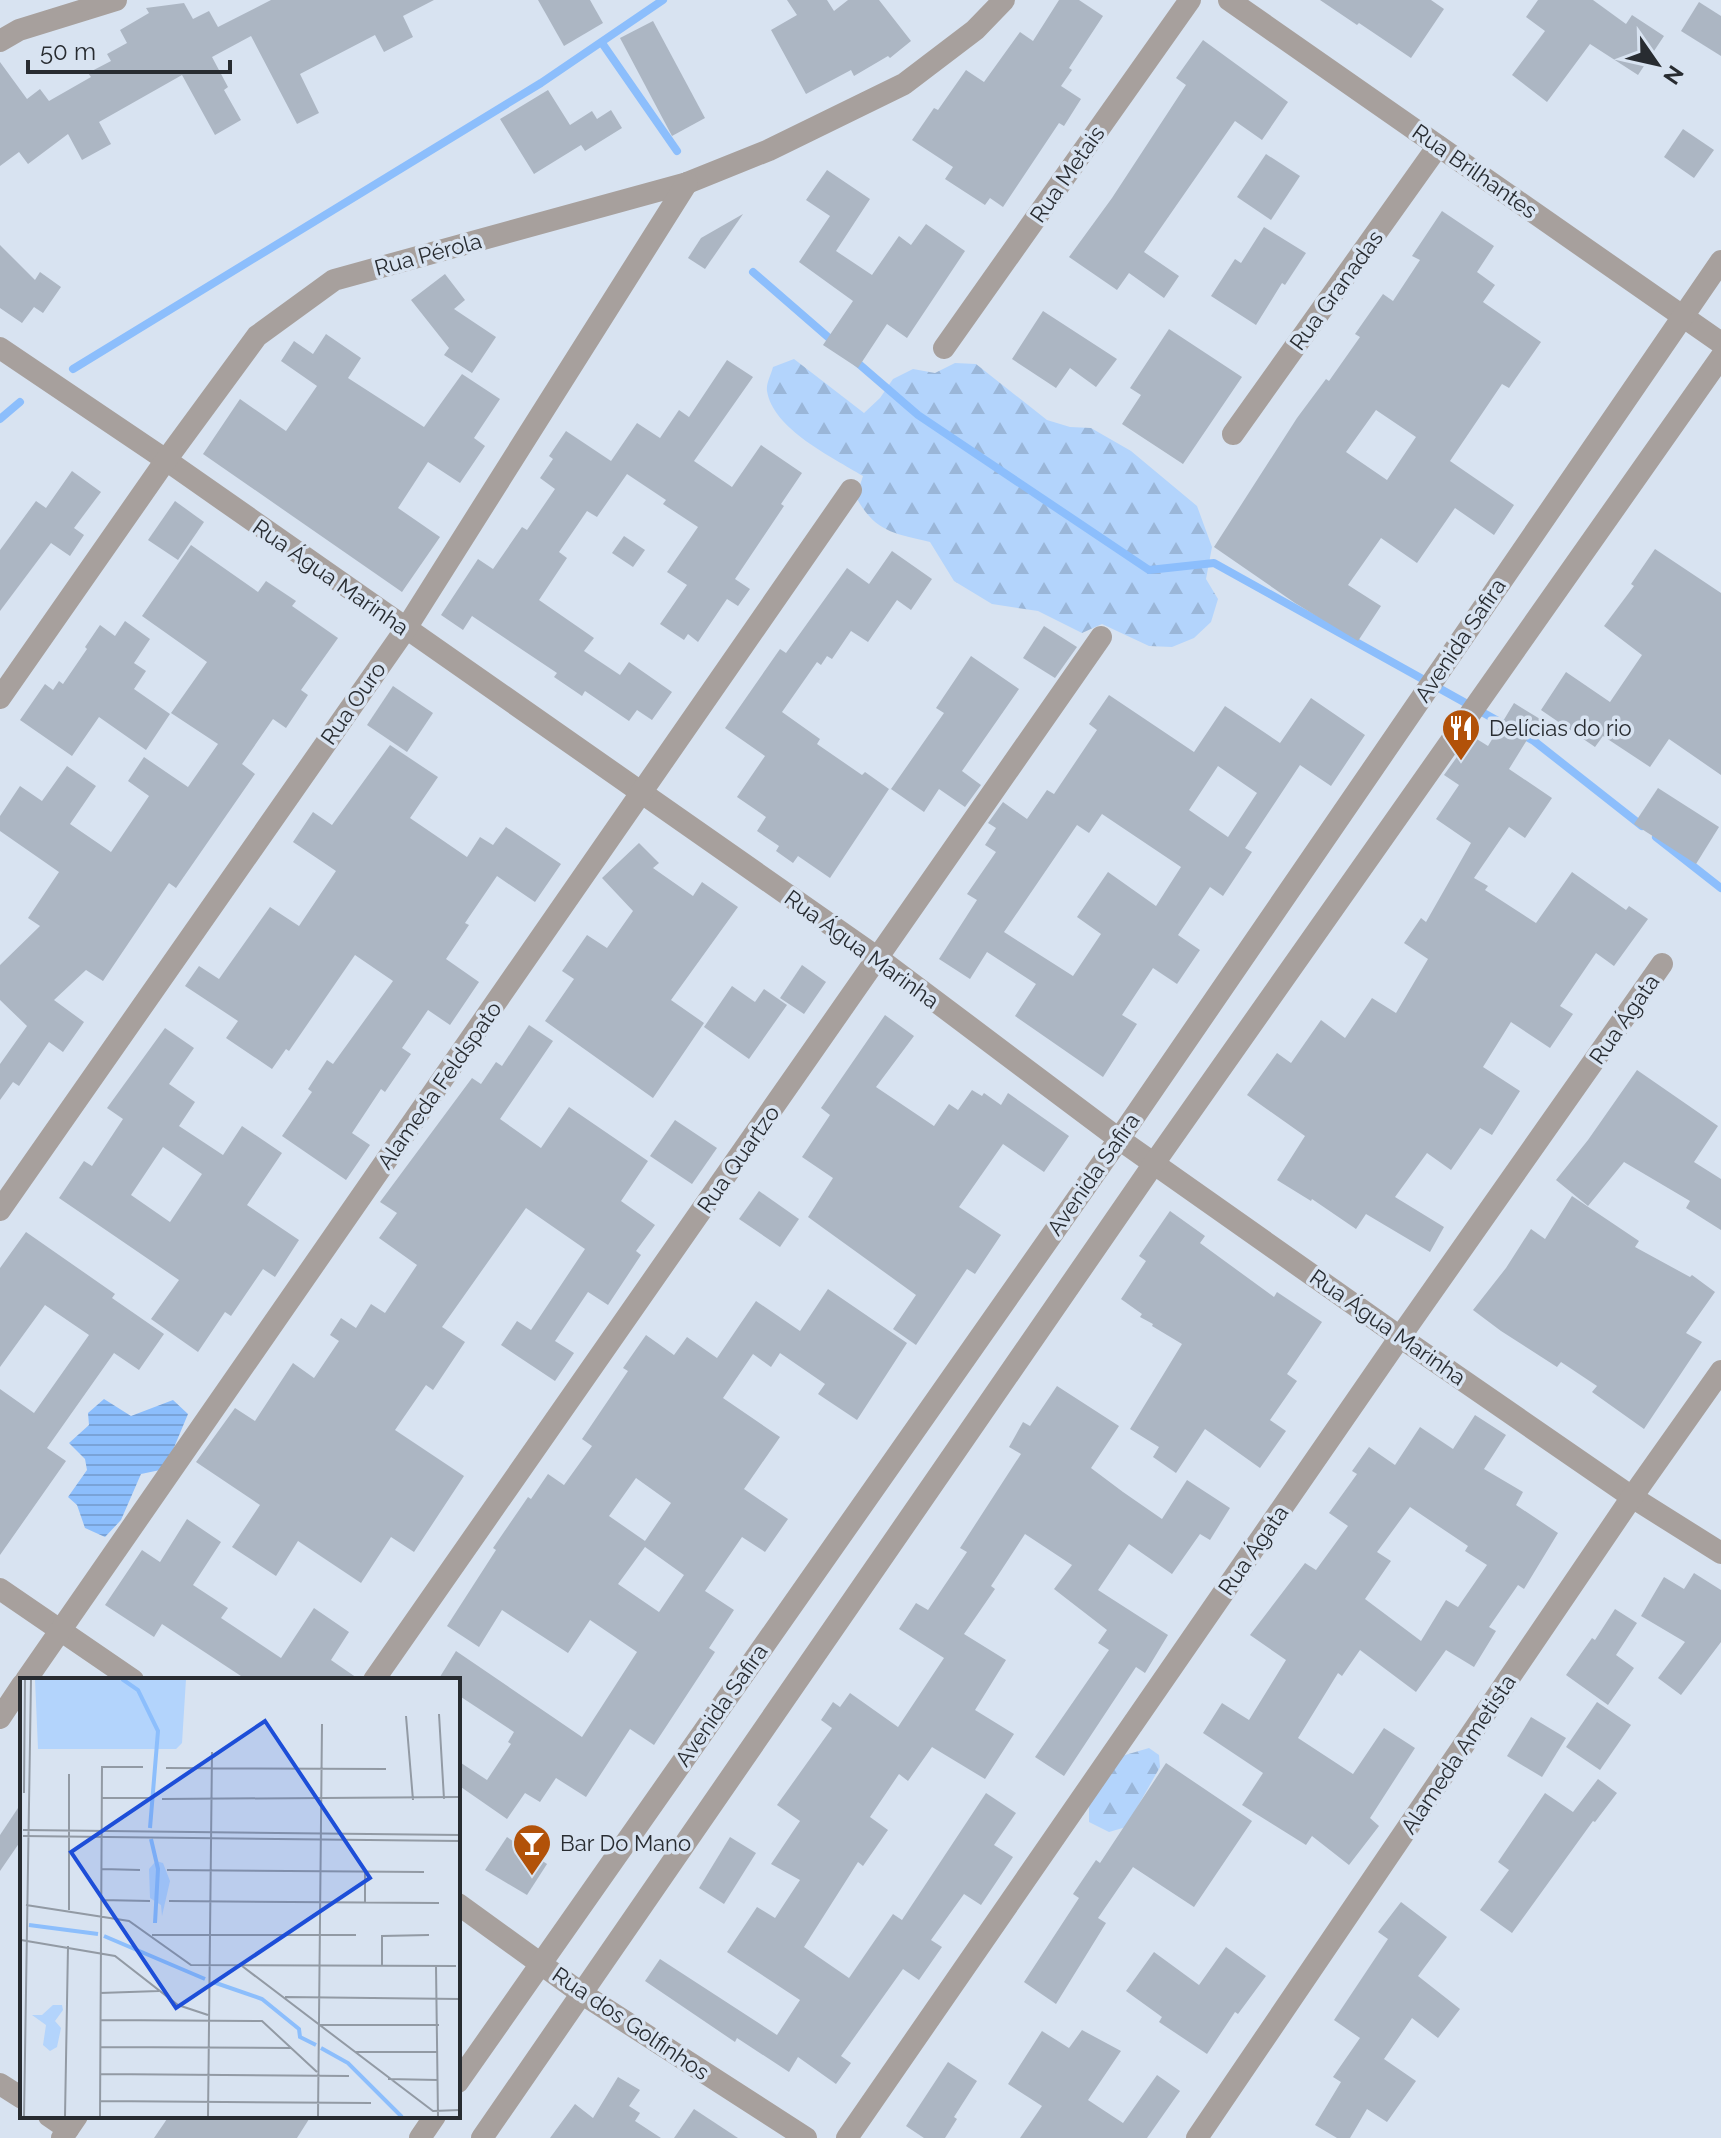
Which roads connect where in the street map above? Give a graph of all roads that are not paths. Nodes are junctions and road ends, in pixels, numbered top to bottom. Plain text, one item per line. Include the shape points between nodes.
1 (116, 0) edge
2 (1004, 0) edge
3 (1190, 0) edge
4 (1229, 0) edge
5 (0, 41) edge
6 (1438, 146) junction
7 (687, 183) junction
8 (1721, 261) edge
9 (1684, 316) junction
10 (1721, 343) edge
11 (0, 348) edge
12 (944, 348) dead end
13 (1721, 357) edge
14 (1233, 434) dead end
15 (166, 460) junction
16 (851, 490) dead end
17 (405, 630) junction
18 (1101, 637) dead end
19 (0, 698) edge
20 (642, 794) junction
21 (878, 958) junction
22 (1662, 964) dead end
23 (1119, 1139) junction
24 (1155, 1162) junction
25 (0, 1210) edge
26 (1400, 1337) junction
27 (1721, 1371) edge
28 (1632, 1497) junction
29 (1721, 1553) edge
30 (0, 1589) edge
31 (59, 1630) junction
32 (27, 1678) edge
33 (130, 1678) edge
34 (375, 1678) edge
35 (20, 1688) edge
36 (0, 1718) edge
37 (460, 1905) edge
38 (541, 1962) junction
39 (581, 1993) junction
40 (460, 2079) edge
41 (0, 2084) edge
42 (20, 2097) edge
43 (434, 2118) edge
44 (420, 2138) edge
45 (482, 2138) edge
46 (806, 2138) edge
47 (847, 2138) edge
48 (1197, 2138) edge

1 - 5 street via 19,30
2 - 7 street, Rua Pérola via 975,30 904,84 769,150
3 - 12 street, Rua Metais
4 - 6 street, Rua Brilhantes
6 - 9 street, Rua Brilhantes
6 - 14 street, Rua Granadas
7 - 15 street, Rua Pérola via 334,280 257,336
7 - 17 street, Rua Ouro
8 - 9 street, Avenida Safira
9 - 10 street, Rua Brilhantes
9 - 23 street, Avenida Safira
11 - 15 street, Rua Água Marinha
13 - 24 street, Avenida Safira
15 - 17 street, Rua Água Marinha
15 - 19 street, Rua Pérola
16 - 20 street, Alameda Feldspato
17 - 20 street, Rua Água Marinha
17 - 25 street, Rua Ouro
18 - 21 street, Rua Quartzo
20 - 21 street, Rua Água Marinha
20 - 31 street, Alameda Feldspato
21 - 23 street, Rua Água Marinha
21 - 34 street, Rua Quartzo
22 - 26 street, Rua Ágata
23 - 24 street, Rua Água Marinha
23 - 38 street, Avenida Safira
24 - 26 street, Rua Água Marinha
24 - 39 street, Avenida Safira
26 - 28 street, Rua Água Marinha
26 - 47 street, Rua Ágata
27 - 28 street, Alameda Ametista
28 - 29 street, Rua Água Marinha
28 - 48 street, Alameda Ametista
30 - 31 street
31 - 32 street, Alameda Feldspato
31 - 33 street
35 - 36 street
37 - 38 street, Rua dos Golfinhos
38 - 39 street, Rua dos Golfinhos
38 - 40 street, Avenida Safira
39 - 45 street, Avenida Safira
39 - 46 street, Rua dos Golfinhos
41 - 42 street
43 - 44 street

